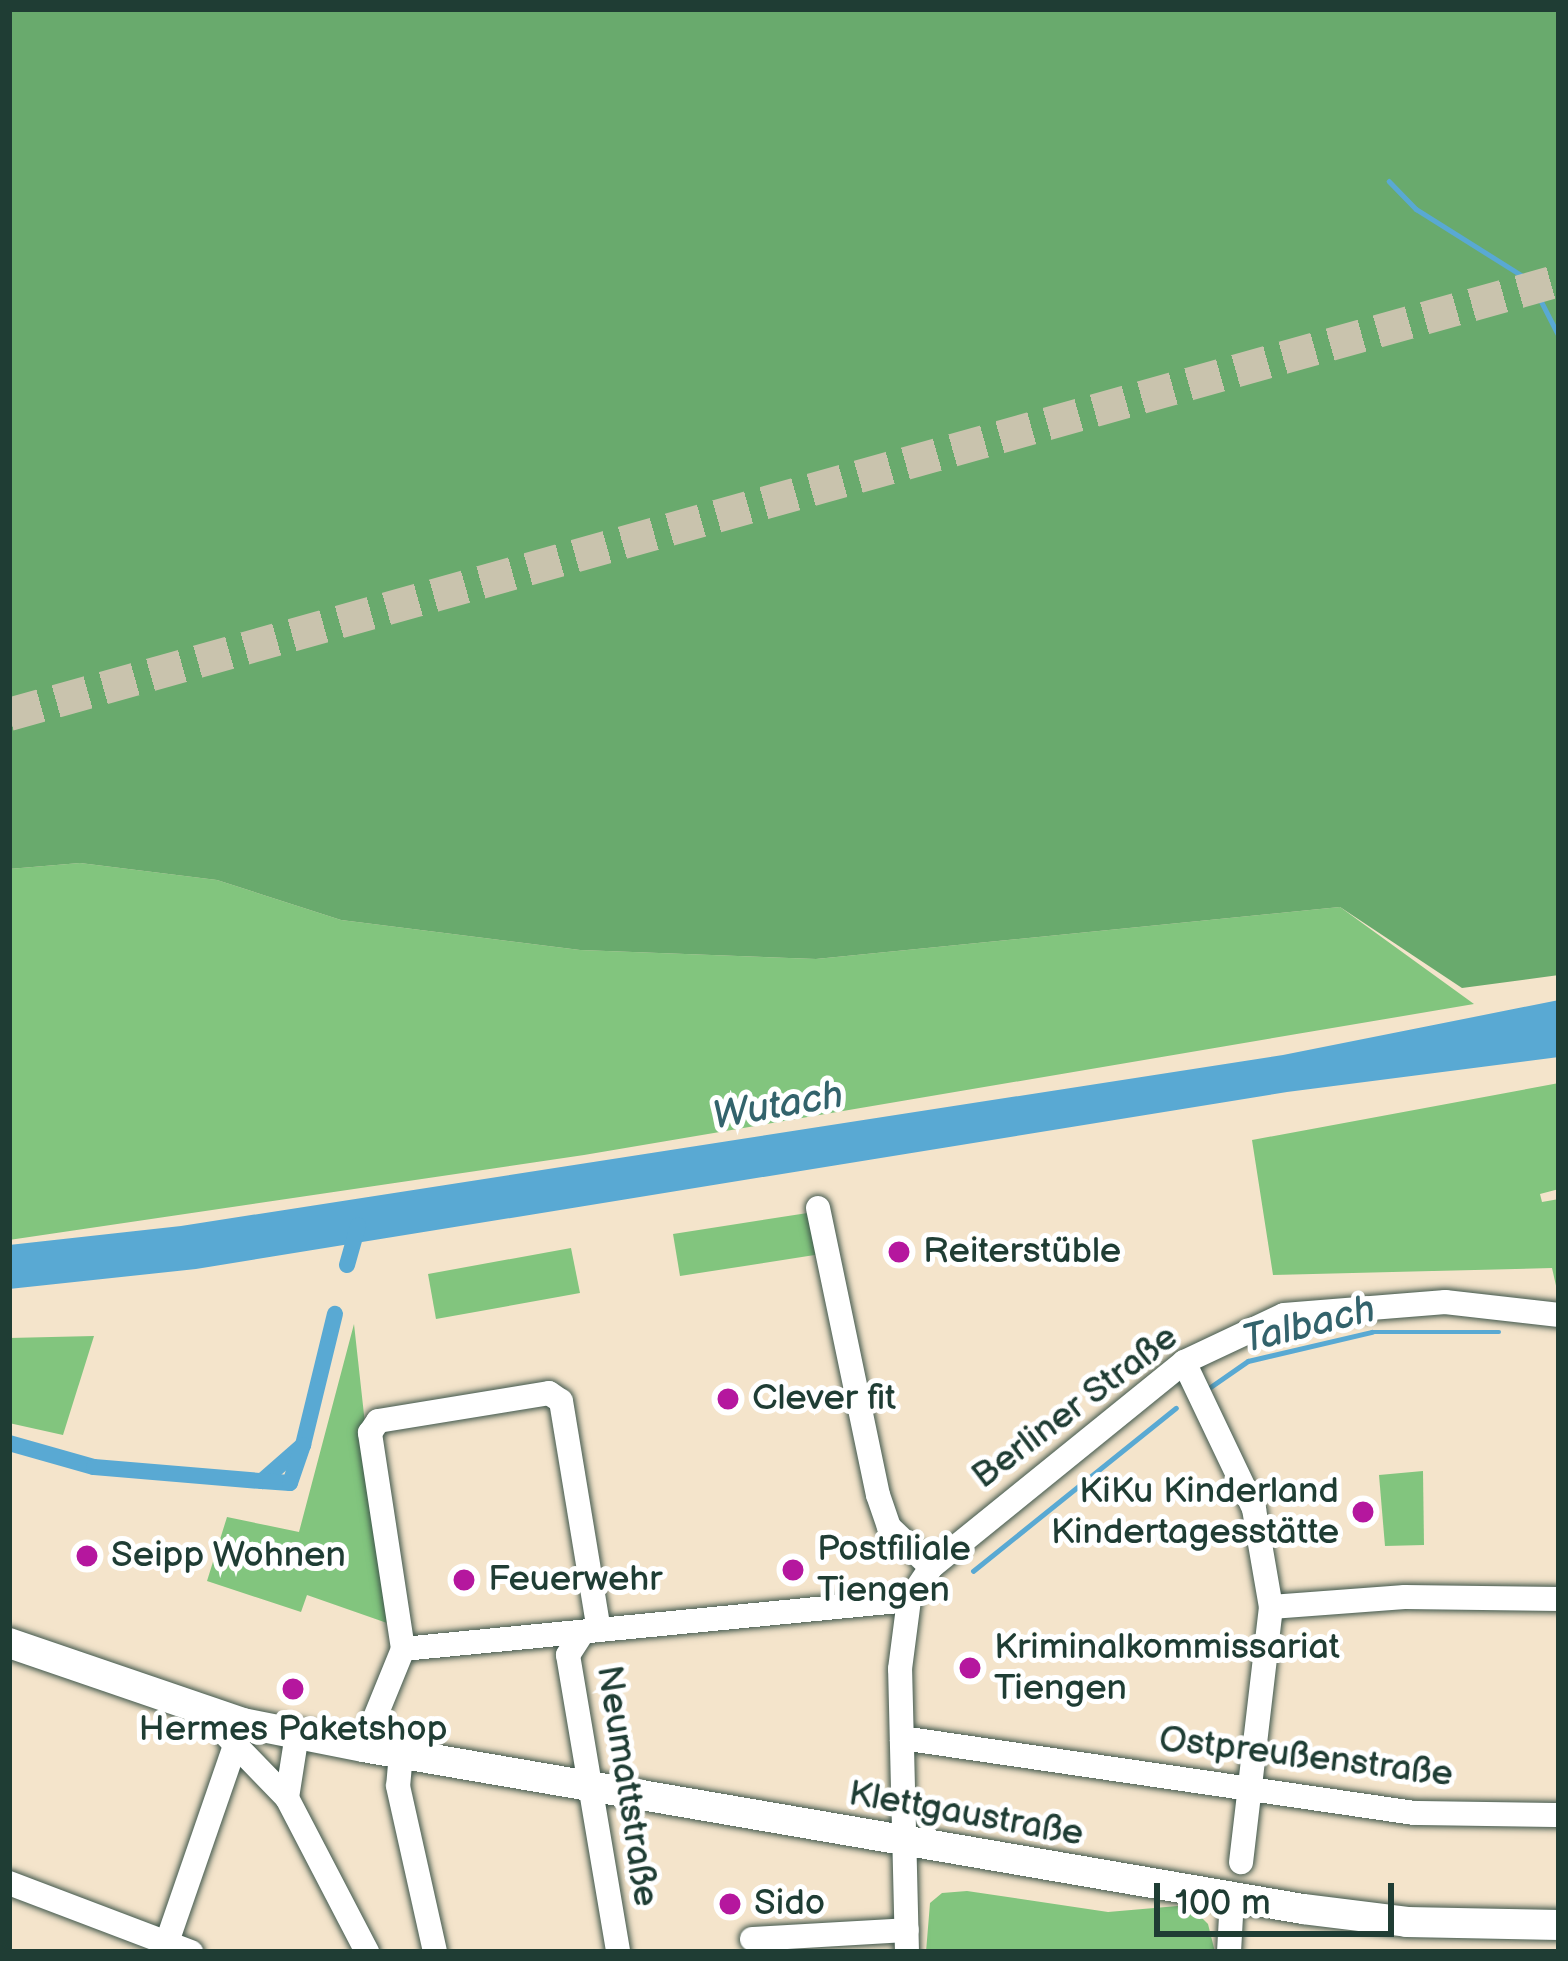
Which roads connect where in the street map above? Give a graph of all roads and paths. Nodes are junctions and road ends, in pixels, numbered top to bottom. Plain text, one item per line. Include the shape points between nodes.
1 (818, 1208) dead end
2 (1559, 1315) edge
3 (1184, 1362) junction
4 (931, 1567) junction
5 (1559, 1599) edge
6 (909, 1600) junction
7 (1271, 1607) junction
8 (590, 1632) junction
9 (9, 1643) edge
10 (403, 1649) junction
11 (196, 1709) junction
12 (297, 1734) junction
13 (902, 1738) junction
14 (236, 1743) junction
15 (363, 1747) junction
16 (401, 1753) junction
17 (591, 1786) junction
18 (1252, 1790) junction
19 (286, 1798) junction
20 (1559, 1815) edge
21 (905, 1843) junction
22 (1241, 1862) dead end
23 (9, 1883) edge
24 (1232, 1898) junction
25 (1559, 1925) edge
26 (752, 1939) dead end
27 (907, 1941) edge
28 (163, 1946) edge
29 (367, 1952) edge
30 (435, 1952) edge
31 (618, 1952) edge
32 (1229, 1952) edge

1 - 4 street via 878,1495 889,1528
2 - 3 street, Berliner Straße via 1382,1302 1285,1315
3 - 4 street, Berliner Straße
3 - 7 street via 1254,1509
4 - 6 street, Berliner Straße
5 - 7 street via 1406,1597
6 - 8 street
6 - 13 street, Berliner Straße via 899,1669
7 - 18 street
8 - 10 street via 552,1629
8 - 10 street, Neumattstraße via 561,1401 549,1394 378,1421 370,1432
8 - 17 street, Neumattstraße via 568,1655
9 - 11 main road, Klettgaustraße
10 - 15 street
11 - 12 main road, Klettgaustraße
11 - 14 street
12 - 15 main road, Klettgaustraße
12 - 19 street
13 - 18 street, Ostpreußenstraße
13 - 21 street, Berliner Straße
14 - 19 street
14 - 28 street
15 - 16 main road, Klettgaustraße
16 - 17 main road, Klettgaustraße
16 - 30 street via 405,1826
17 - 21 main road, Klettgaustraße
17 - 31 street, Neumattstraße
18 - 20 street, Ostpreußenstraße via 1414,1813
18 - 22 street
19 - 29 street
21 - 24 main road, Klettgaustraße
21 - 27 street, Berliner Straße
23 - 28 street
24 - 25 main road, Klettgaustraße via 1407,1922
24 - 32 street
26 - 27 street

